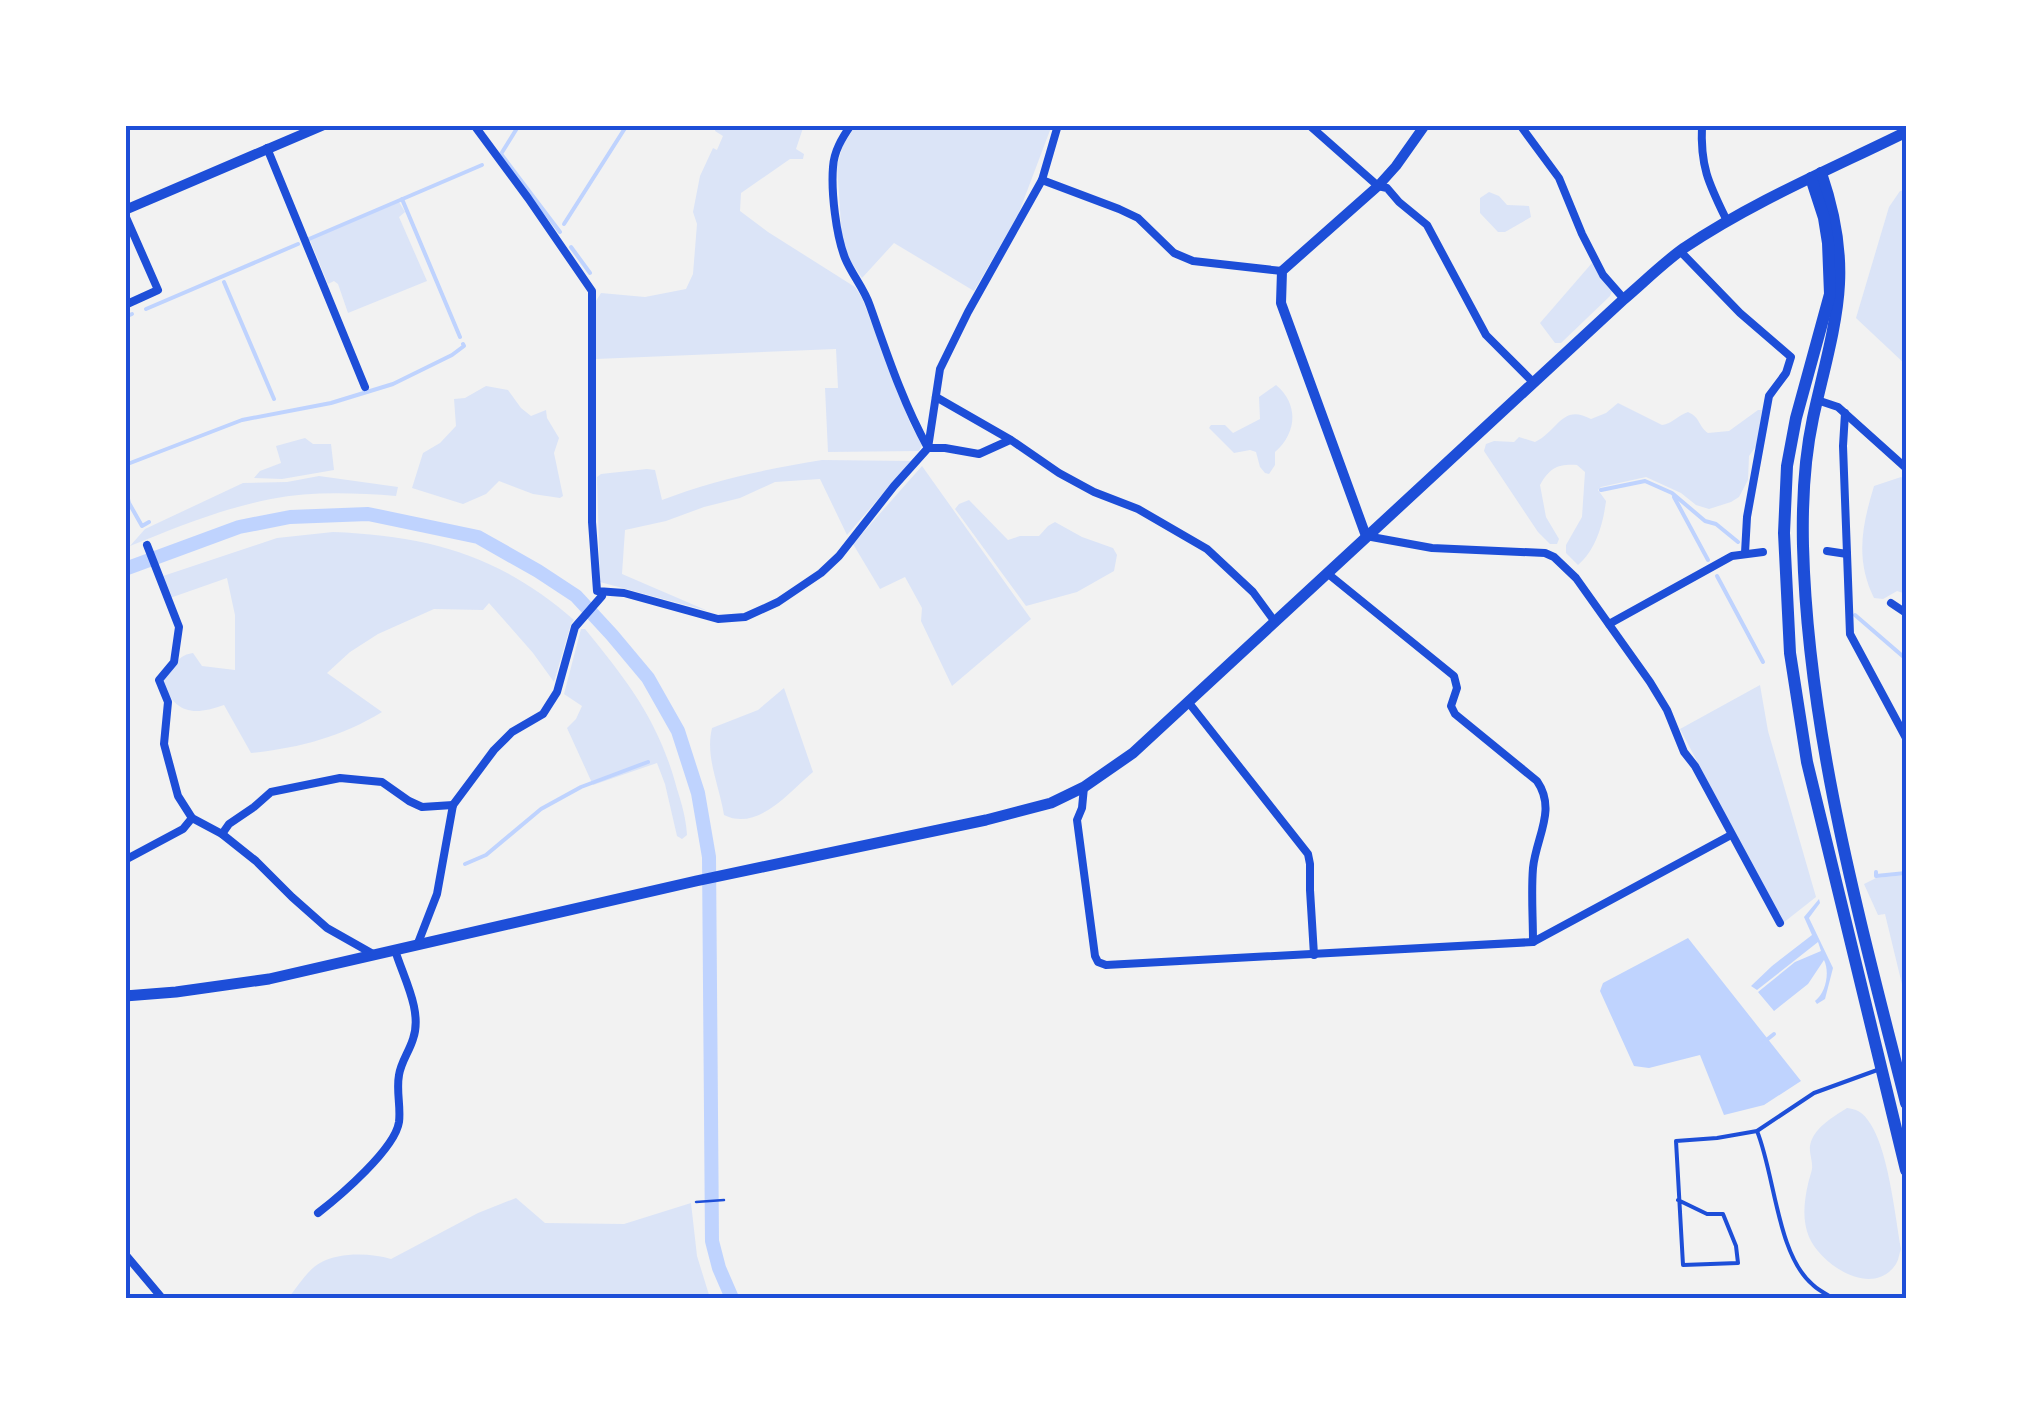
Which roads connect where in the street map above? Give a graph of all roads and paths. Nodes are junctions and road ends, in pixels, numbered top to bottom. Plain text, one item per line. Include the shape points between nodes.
1 (324, 125) edge
2 (474, 125) edge
3 (851, 125) edge
4 (1058, 125) edge
5 (1309, 125) edge
6 (1425, 125) edge
7 (1520, 125) edge
8 (1702, 125) edge
9 (1906, 132) edge
10 (267, 148) junction
11 (1816, 175) junction
12 (1042, 180) junction
13 (1378, 186) junction
14 (125, 212) edge
15 (1727, 221) junction
16 (1680, 251) junction
17 (1282, 270) junction
18 (1624, 298) junction
19 (125, 305) edge
20 (1534, 383) junction
21 (364, 386) dead end
22 (936, 397) junction
23 (1817, 400) junction
24 (1845, 413) junction
25 (1011, 440) junction
26 (928, 448) junction
27 (1906, 468) edge
28 (1366, 536) junction
29 (147, 545) dead end
30 (1763, 552) dead end
31 (1827, 552) dead end
32 (1745, 553) junction
33 (1847, 554) junction
34 (1326, 573) junction
35 (602, 596) dead end
36 (1891, 604) dead end
37 (1906, 612) edge
38 (1275, 622) junction
39 (1609, 624) junction
40 (1189, 703) junction
41 (1906, 738) edge
42 (1084, 787) junction
43 (453, 805) junction
44 (192, 818) junction
45 (222, 834) junction
46 (1730, 836) junction
47 (125, 860) edge
48 (1780, 924) dead end
49 (1534, 942) junction
50 (418, 944) junction
51 (395, 950) junction
52 (373, 954) junction
53 (1314, 955) junction
54 (125, 996) edge
55 (1882, 1068) junction
56 (1906, 1102) edge
57 (1756, 1131) junction
58 (1906, 1170) edge
59 (724, 1200) dead end
60 (1678, 1200) junction
61 (696, 1202) dead end
62 (318, 1213) dead end
63 (125, 1254) edge
64 (162, 1298) edge
65 (1833, 1298) edge

1 - 10 street
2 - 26 street via 592,291 597,591 718,618 745,617 778,602 840,556
3 - 26 street via 833,165 840,244
4 - 12 street
5 - 13 street
6 - 13 street
7 - 18 street via 1560,178 1604,275
8 - 15 street via 1704,171
9 - 11 main road
10 - 14 street
10 - 21 street
11 - 15 main road
11 - 23 main road via 1830,197 1840,280
11 - 55 main road via 1830,294 1787,466 1787,620 1807,762
12 - 17 street via 1138,218 1174,253 1193,261
12 - 22 street via 940,369
13 - 17 street
13 - 20 street via 1427,225 1486,335
14 - 19 street via 158,290
15 - 16 main road
16 - 18 main road
16 - 32 street via 1791,357 1769,396
17 - 28 street via 1282,304
18 - 20 main road
20 - 28 main road
22 - 25 street
22 - 26 street
23 - 24 street
23 - 56 main road via 1802,509 1814,689 1840,831
24 - 27 street
24 - 33 street
25 - 26 street via 979,454
25 - 38 street via 1082,486 1206,549
28 - 34 main road
28 - 39 street via 1432,548 1545,553 1576,578
29 - 44 street via 179,627 174,662 158,680 168,702 164,744 178,796
30 - 32 street
31 - 33 street
32 - 39 street
33 - 41 street via 1850,634
34 - 38 main road
34 - 49 street via 1454,676 1456,714 1542,788 1546,808 1534,863
35 - 43 street via 574,628 557,692 543,714 494,750
36 - 37 street
38 - 40 main road
39 - 46 street via 1667,710
40 - 42 main road
40 - 53 street via 1308,854
42 - 50 main road via 986,820
42 - 53 street via 1077,820 1098,962
43 - 45 street via 422,806 382,782 340,778 271,792
43 - 50 street via 437,894
44 - 45 street
44 - 47 street
45 - 52 street via 327,928
46 - 48 street
46 - 49 street
49 - 53 street
50 - 51 main road
51 - 52 main road
51 - 62 street via 416,1014 397,1083 399,1124 378,1157
52 - 54 main road via 268,979
55 - 57 lane via 1814,1093
55 - 58 main road
57 - 60 lane via 1676,1141
57 - 65 lane via 1789,1251 1805,1277
59 - 61 path
60 - 60 lane via 1724,1214 1738,1263 1683,1265
63 - 64 street

